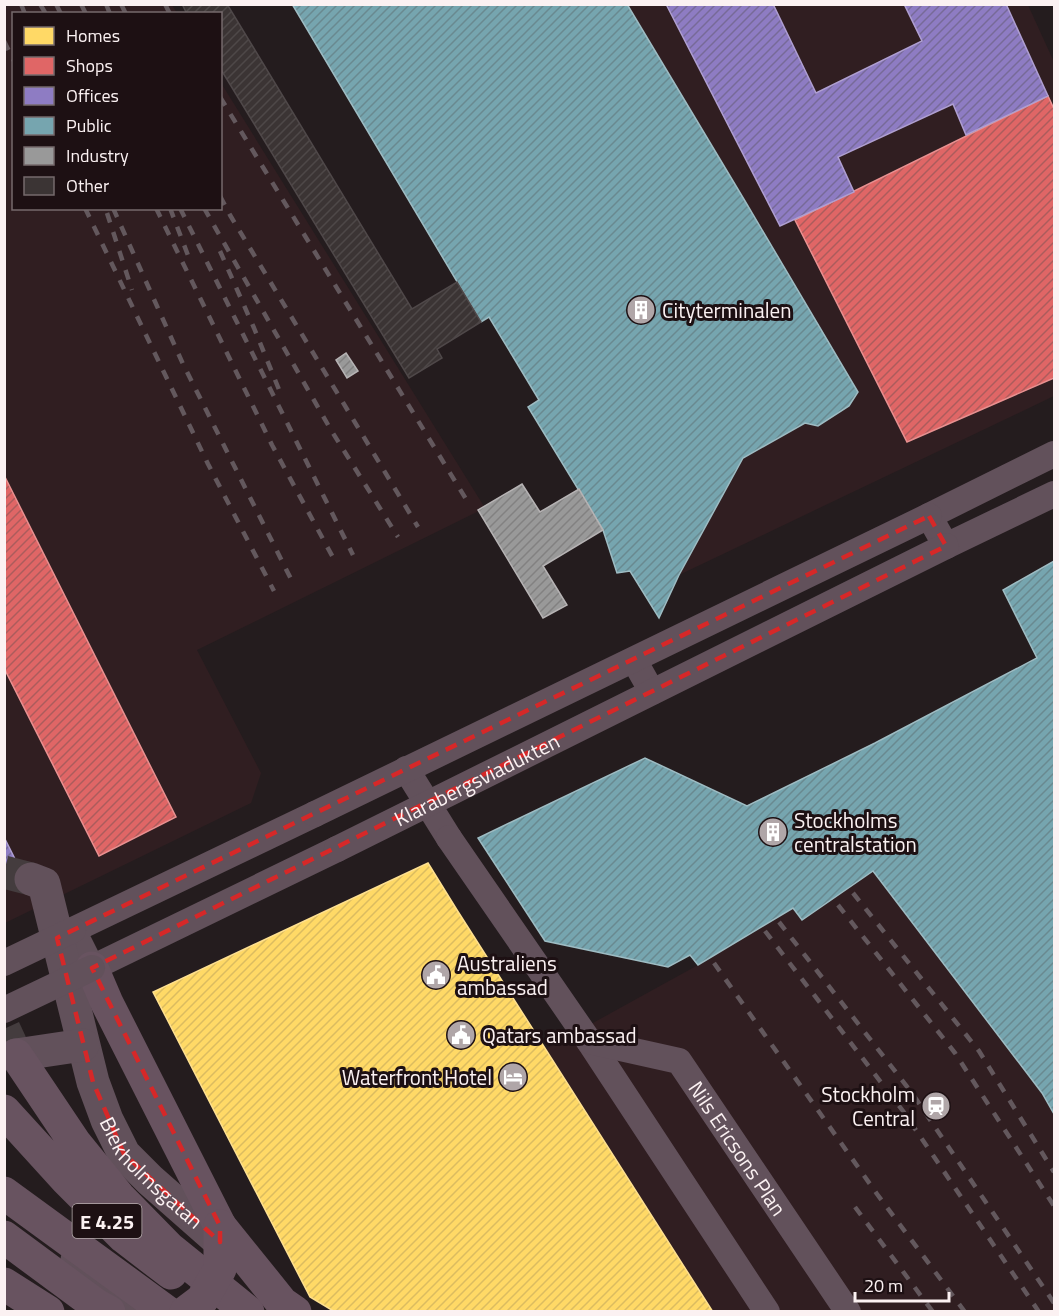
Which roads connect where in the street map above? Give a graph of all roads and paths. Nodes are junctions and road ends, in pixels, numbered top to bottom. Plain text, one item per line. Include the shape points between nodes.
1 (1054, 454) edge
2 (1054, 494) edge
3 (929, 516) junction
4 (946, 546) junction
5 (634, 660) junction
6 (652, 692) junction
7 (406, 769) junction
8 (427, 805) junction
9 (31, 879) tunnel mouth
10 (73, 930) junction
11 (4, 963) edge
12 (92, 968) junction
13 (4, 1010) edge
14 (589, 1041) junction
15 (83, 1045) junction
16 (16, 1055) joint
17 (4, 1111) edge
18 (4, 1194) edge
19 (220, 1226) junction
20 (4, 1237) edge
21 (4, 1284) edge
22 (48, 1311) edge
23 (109, 1311) edge
24 (132, 1311) edge
25 (167, 1311) edge
26 (186, 1311) edge
27 (227, 1311) edge
28 (248, 1311) edge
29 (295, 1311) edge
30 (313, 1311) edge
31 (767, 1311) edge
32 (848, 1311) edge

1 - 3 street, Klarabergsviadukten
2 - 4 street, Klarabergsviadukten
3 - 4 street
3 - 5 street, Klarabergsviadukten, bridge
4 - 6 street, Klarabergsviadukten, bridge
5 - 6 street
5 - 7 street, Klarabergsviadukten, bridge
6 - 8 street, Klarabergsviadukten, bridge
7 - 8 street
7 - 10 street, Klarabergsviadukten, bridge
8 - 12 street, Klarabergsviadukten, bridge
8 - 14 street, bridge
9 - 15 street, Blekholmsgatan via 44,884
10 - 11 street, Klarabergsviadukten, bridge
10 - 12 street
12 - 13 street, Klarabergsviadukten, bridge
12 - 19 highway
14 - 31 street
14 - 32 street, Nils Ericsons Plan, bridge via 679,1060
15 - 16 street
15 - 30 street, Blekholmsgatan via 107,1120 124,1154 273,1288
16 - 28 highway via 75,1143 119,1197 169,1248
17 - 27 highway, E 4.25 via 124,1238
18 - 24 street
18 - 25 highway, E 4.25
19 - 26 highway, bridge via 220,1269 202,1300
19 - 29 highway, bridge via 282,1303
20 - 23 highway
21 - 22 highway

